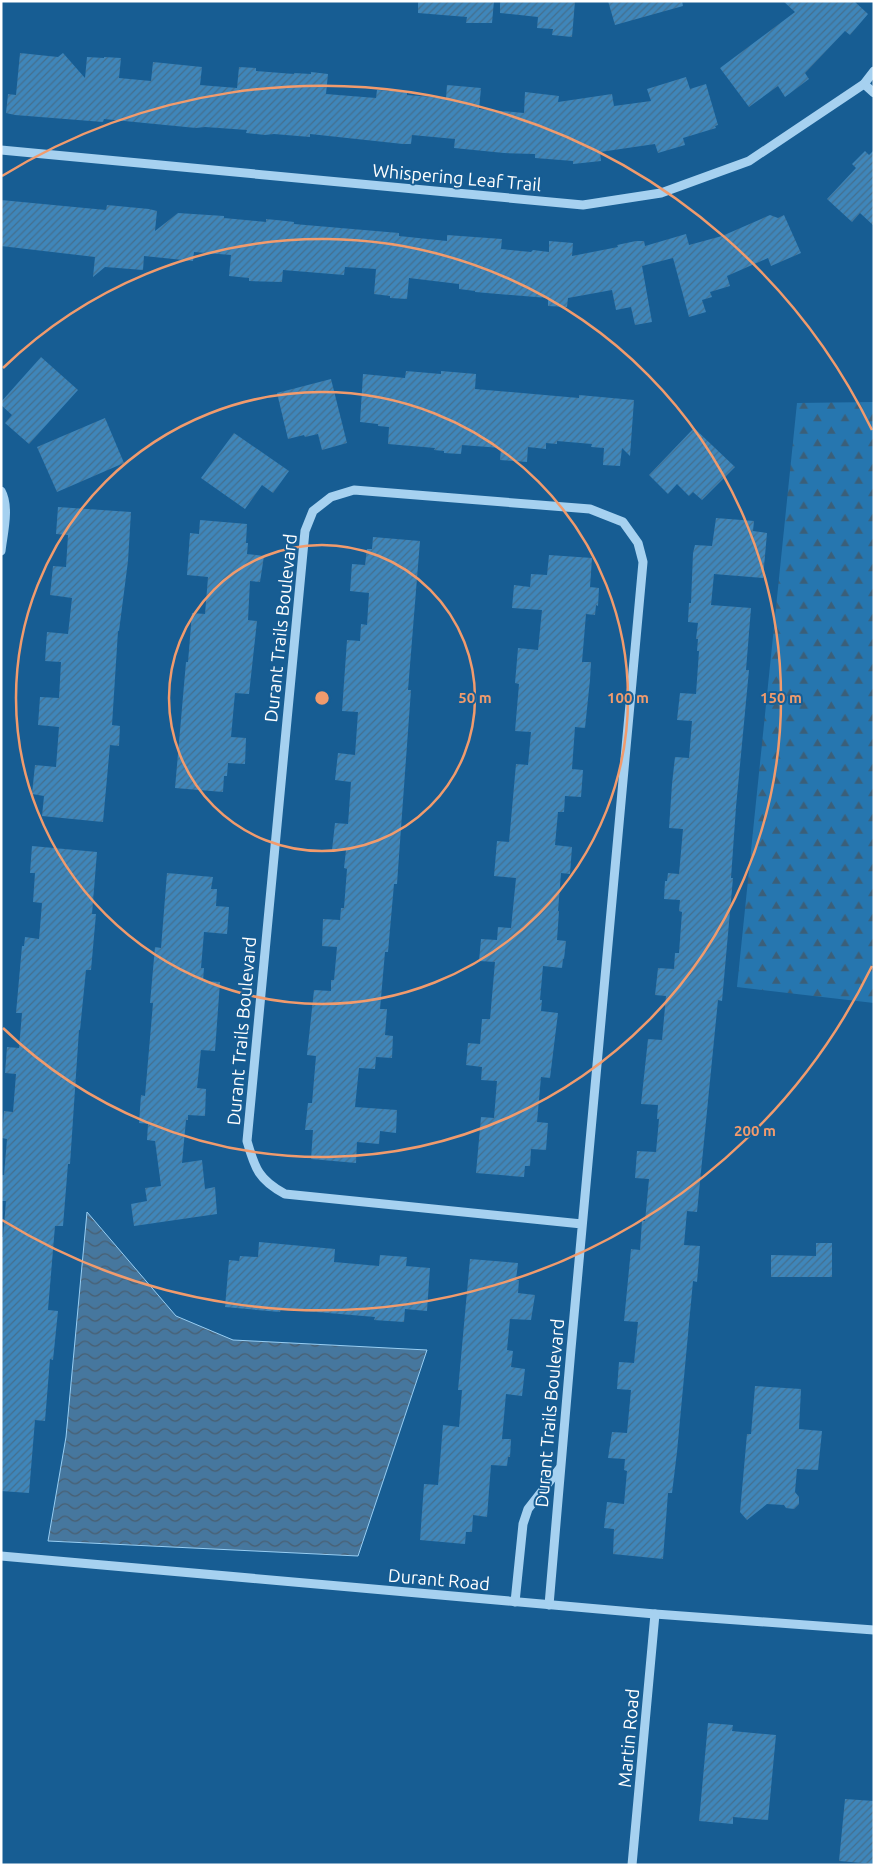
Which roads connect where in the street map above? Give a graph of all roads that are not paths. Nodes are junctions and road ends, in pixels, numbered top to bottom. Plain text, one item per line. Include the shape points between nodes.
1 (874, 71) edge
2 (864, 84) junction
3 (874, 93) edge
4 (1, 150) edge
5 (1, 491) edge
6 (1, 551) edge
7 (582, 1224) junction
8 (560, 1468) junction
9 (1, 1556) edge
10 (515, 1602) junction
11 (549, 1605) junction
12 (655, 1614) junction
13 (874, 1630) edge
14 (632, 1865) edge

1 - 2 street, Whispering Leaf Trail
2 - 3 street
2 - 4 street, Whispering Leaf Trail via 749,161 661,193 582,205
5 - 6 street via 5,514
7 - 7 street, Durant Trails Boulevard via 643,562 638,543 623,522 590,509 354,490 331,497 313,510 305,531 248,1140 255,1167 269,1185 285,1194
7 - 8 street, Durant Trails Boulevard
8 - 10 street via 528,1509 523,1524
8 - 11 street, Durant Trails Boulevard
9 - 10 street, Durant Road
10 - 11 street, Durant Road
11 - 12 street, Durant Road
12 - 13 street, Durant Road
12 - 14 street, Martin Road

